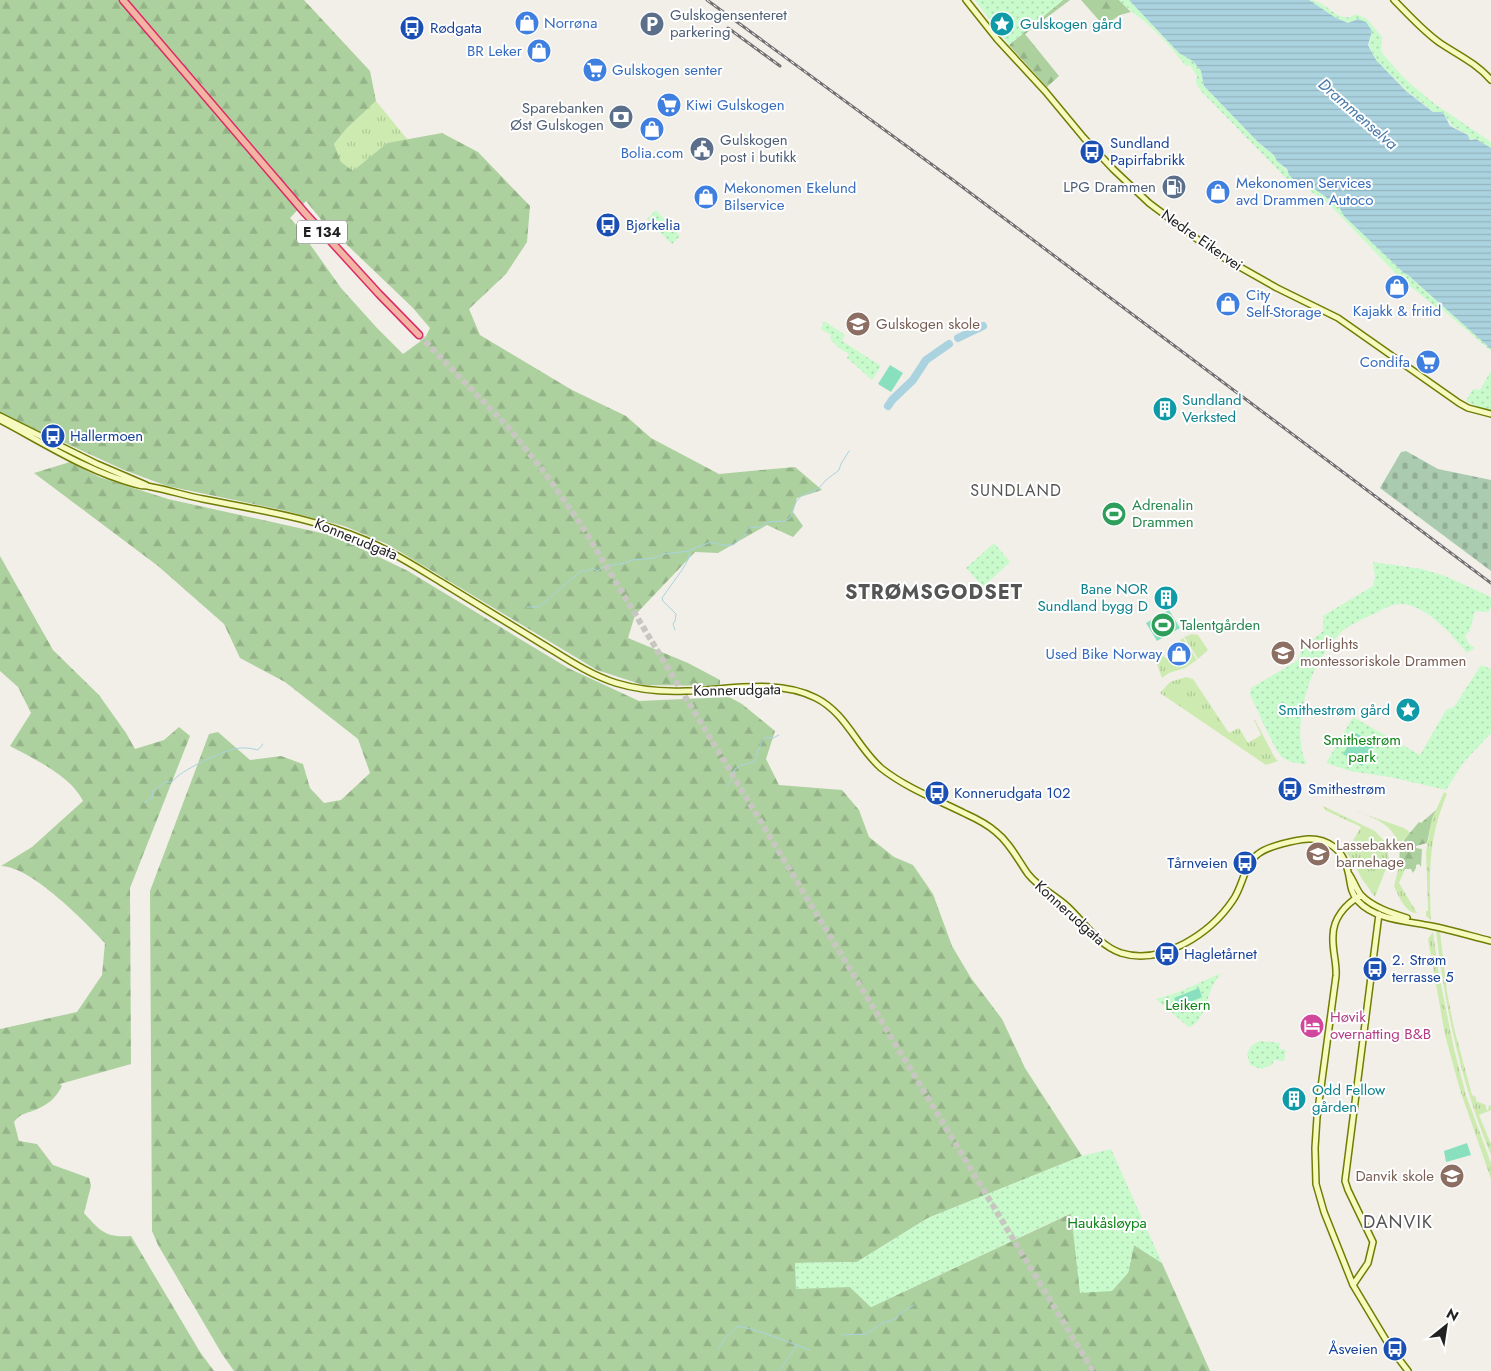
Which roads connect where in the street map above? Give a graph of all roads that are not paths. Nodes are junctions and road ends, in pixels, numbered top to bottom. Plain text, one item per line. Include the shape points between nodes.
1 (123, 0) edge
2 (128, 0) edge
3 (966, 0) edge
4 (1394, 0) edge
5 (1491, 80) edge
6 (230, 124) junction
7 (419, 335) tunnel mouth
8 (1491, 414) edge
9 (0, 418) edge
10 (1349, 874) junction
11 (1361, 895) junction
12 (1355, 898) junction
13 (1379, 914) junction
14 (1426, 925) junction
15 (1491, 941) edge
16 (1353, 1285) junction
17 (1408, 1371) edge

1 - 6 highway, E 134
2 - 6 highway, E 134
3 - 8 main road, Nedre Eikervei via 996,39 1102,157 1173,222 1245,270 1338,318 1459,403
4 - 5 main road via 1429,34 1475,64
6 - 7 highway, E 134 via 305,213
9 - 10 main road, Konnerudgata via 151,487 309,520 359,537 405,560 582,668 618,684 665,691 777,688 818,698 838,714 885,771 994,830 1038,884 1068,907 1102,942 1120,952 1156,954 1190,940 1229,906 1250,862 1268,849 1304,840 1323,841 1341,855
10 - 11 main road, Konnerudgata
10 - 12 main road, Konnerudgata via 1350,890
11 - 12 main road
11 - 14 main road, Konnerudgata via 1377,906
12 - 13 main road, Konnerudgata
12 - 16 main road via 1341,913 1334,928 1336,976 1315,1148 1318,1194
13 - 14 main road, Konnerudgata
13 - 16 main road via 1345,1181 1373,1242 1368,1263
14 - 15 main road, Konnerudgata
16 - 17 main road

